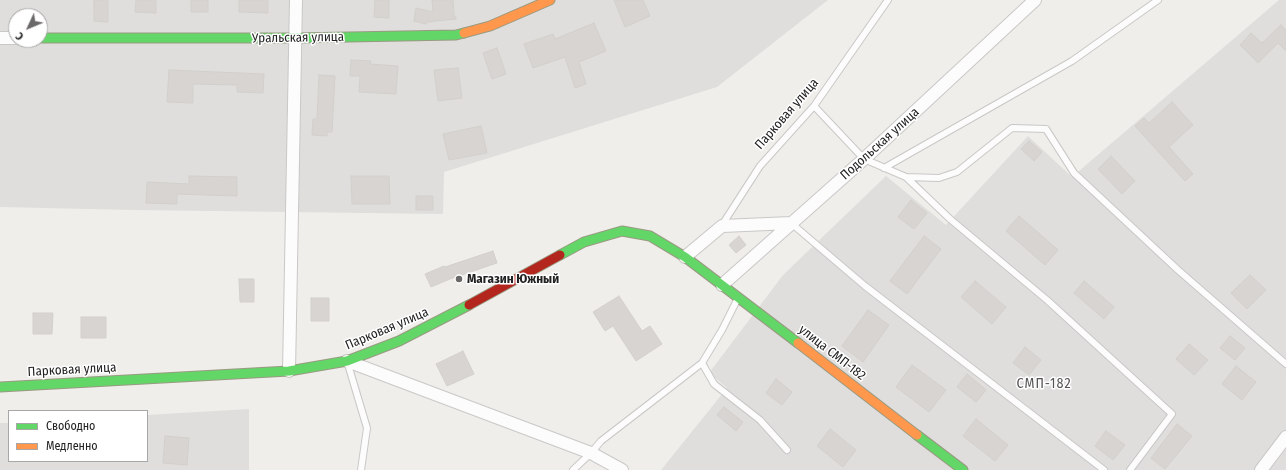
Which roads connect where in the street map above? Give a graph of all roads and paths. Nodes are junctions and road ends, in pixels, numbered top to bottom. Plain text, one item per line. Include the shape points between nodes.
1 (296, 0) edge
2 (550, 0) edge
3 (888, 0) edge
4 (1035, 0) edge
5 (1158, 0) edge
6 (48, 38) edge
7 (295, 38) junction
8 (814, 106) junction
9 (864, 159) junction
10 (884, 168) junction
11 (906, 177) junction
12 (790, 223) junction
13 (722, 226) junction
14 (685, 257) junction
15 (722, 285) junction
16 (738, 297) junction
17 (347, 361) junction
18 (702, 363) junction
19 (1286, 364) edge
20 (289, 371) junction
21 (0, 386) edge
22 (1286, 437) edge
23 (787, 450) dead end
24 (591, 453) junction
25 (361, 470) edge
26 (573, 470) edge
27 (622, 470) edge
28 (963, 470) edge
29 (1104, 470) edge
30 (1130, 470) edge
31 (1261, 470) edge

1 - 7 street
2 - 7 street, Уральская улица via 490,26 456,35
3 - 8 lane, Парковая улица
4 - 9 street, Подольская улица
5 - 10 lane via 1072,61
6 - 7 street, Уральская улица
7 - 20 street
8 - 9 lane
8 - 13 lane, Парковая улица via 760,166
9 - 10 lane
9 - 12 street, Подольская улица
10 - 11 lane
11 - 19 lane via 939,178 957,172 1012,128 1046,129 1074,173 1178,270
11 - 30 lane via 950,219 1047,300 1172,414
12 - 13 street
12 - 15 street, Подольская улица
12 - 29 lane via 865,286
13 - 14 street
14 - 15 street, улица СМП-182
14 - 17 street, Парковая улица via 650,236 622,231 584,242 399,341
15 - 16 street, улица СМП-182
16 - 18 lane
16 - 28 street, улица СМП-182
17 - 20 street, Парковая улица
17 - 24 street
17 - 25 lane via 367,428
18 - 23 lane via 714,384 760,420
18 - 24 lane via 601,441
20 - 21 street, Парковая улица
22 - 31 street
24 - 26 lane
24 - 27 street

